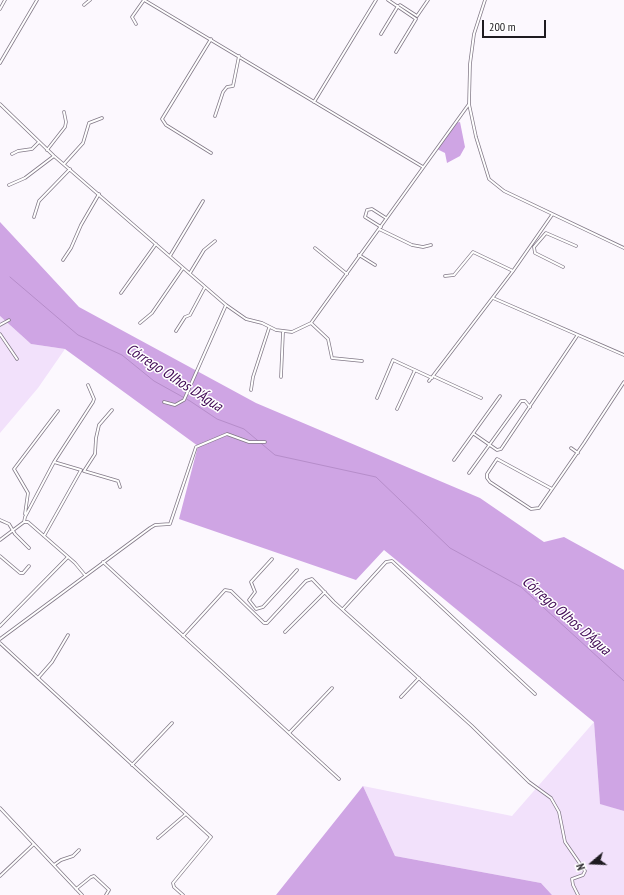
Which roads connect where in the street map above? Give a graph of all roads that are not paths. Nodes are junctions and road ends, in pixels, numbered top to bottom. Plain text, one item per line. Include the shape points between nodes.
1 (5, 0) edge
2 (37, 0) edge
3 (90, 0) edge
4 (144, 0) edge
5 (376, 0) edge
6 (388, 0) edge
7 (428, 0) edge
8 (485, 0) edge
9 (149, 1) edge
10 (84, 5) dead end
11 (399, 6) junction
12 (0, 9) edge
13 (136, 24) dead end
14 (381, 34) dead end
15 (211, 39) junction
16 (396, 52) dead end
17 (239, 56) junction
18 (0, 63) edge
19 (314, 102) junction
20 (0, 104) edge
21 (469, 104) junction
22 (64, 112) dead end
23 (215, 116) dead end
24 (102, 118) dead end
25 (39, 142) junction
26 (47, 150) junction
27 (211, 153) dead end
28 (12, 154) dead end
29 (54, 156) junction
30 (64, 164) junction
31 (423, 167) junction
32 (70, 169) junction
33 (9, 185) dead end
34 (99, 194) junction
35 (203, 201) dead end
36 (552, 215) junction
37 (34, 217) dead end
38 (386, 218) junction
39 (380, 228) junction
40 (535, 240) junction
41 (215, 241) dead end
42 (538, 242) junction
43 (156, 244) junction
44 (431, 245) dead end
45 (576, 246) dead end
46 (315, 248) dead end
47 (624, 248) edge
48 (359, 255) junction
49 (170, 256) junction
50 (63, 260) dead end
51 (375, 264) dead end
52 (563, 267) dead end
53 (183, 268) junction
54 (514, 271) junction
55 (190, 273) junction
56 (347, 274) junction
57 (445, 276) dead end
58 (205, 287) junction
59 (121, 293) dead end
60 (493, 298) junction
61 (226, 305) junction
62 (8, 320) dead end
63 (140, 323) dead end
64 (311, 323) junction
65 (0, 325) edge
66 (269, 328) junction
67 (176, 331) dead end
68 (283, 332) junction
69 (0, 334) edge
70 (577, 336) junction
71 (624, 355) edge
72 (17, 359) dead end
73 (362, 361) dead end
74 (415, 370) junction
75 (281, 377) dead end
76 (432, 377) junction
77 (429, 381) dead end
78 (624, 382) edge
79 (88, 385) dead end
80 (251, 390) dead end
81 (500, 396) dead end
82 (377, 398) dead end
83 (481, 398) dead end
84 (164, 402) dead end
85 (530, 407) junction
86 (397, 409) dead end
87 (112, 410) dead end
88 (58, 411) dead end
89 (474, 434) junction
90 (265, 442) dead end
91 (490, 445) junction
92 (571, 448) dead end
93 (578, 453) junction
94 (454, 460) dead end
95 (54, 462) junction
96 (81, 470) junction
97 (84, 471) junction
98 (469, 473) dead end
99 (120, 487) dead end
100 (552, 489) junction
101 (25, 517) junction
102 (0, 520) edge
103 (24, 522) junction
104 (13, 530) junction
105 (44, 536) junction
106 (0, 540) edge
107 (29, 548) dead end
108 (0, 556) edge
109 (68, 557) junction
110 (272, 559) dead end
111 (103, 562) junction
112 (29, 566) dead end
113 (297, 570) dead end
114 (85, 575) junction
115 (325, 591) junction
116 (249, 600) junction
117 (245, 605) junction
118 (343, 609) junction
119 (0, 626) edge
120 (285, 632) dead end
121 (68, 635) dead end
122 (182, 636) junction
123 (0, 639) edge
124 (0, 643) edge
125 (38, 678) junction
126 (419, 678) junction
127 (332, 688) dead end
128 (535, 694) dead end
129 (401, 697) dead end
130 (172, 723) dead end
131 (289, 733) junction
132 (132, 765) junction
133 (339, 779) dead end
134 (0, 808) edge
135 (186, 814) junction
136 (158, 838) dead end
137 (34, 844) junction
138 (79, 850) dead end
139 (54, 865) junction
140 (0, 876) edge
141 (76, 889) junction
142 (82, 895) edge
143 (106, 895) edge
144 (183, 895) edge
145 (578, 895) edge

1 - 12 street
2 - 18 street
3 - 10 street
4 - 9 street
4 - 13 street via 132,17
5 - 19 street
6 - 11 street
7 - 11 street via 418,16
8 - 21 street via 474,34
9 - 15 street
11 - 14 street
11 - 16 street via 416,19
15 - 17 street
15 - 27 street via 162,119 166,125
17 - 19 street
17 - 23 street via 233,86 227,86 223,92
19 - 31 street
20 - 25 street
21 - 31 street
21 - 36 street via 476,138 490,180 504,191
22 - 26 street via 65,127
24 - 30 street via 89,123 83,143
25 - 26 street
25 - 28 street via 32,149
26 - 29 street
29 - 30 street
29 - 33 street via 25,178
30 - 32 street
31 - 38 street
32 - 34 street
32 - 37 street via 39,201
34 - 43 street
34 - 50 street
35 - 49 street
36 - 40 street
36 - 47 street
38 - 39 street
38 - 39 street via 372,209 367,210 366,219
39 - 44 street via 415,247
39 - 48 street
40 - 42 street
40 - 54 street
41 - 55 street via 204,250
42 - 45 street via 543,235 549,233
42 - 52 street via 534,248 535,253
43 - 49 street
43 - 59 street
46 - 56 street
48 - 51 street
48 - 56 street
49 - 53 street
53 - 55 street
53 - 63 street via 152,313
54 - 57 street via 472,252 454,275
54 - 60 street
55 - 58 street
56 - 64 street
58 - 61 street
58 - 67 street via 190,315 186,316
60 - 70 street
60 - 76 street
61 - 66 street via 241,317 262,323
61 - 84 street via 184,400 175,405
62 - 65 street
64 - 68 street via 298,331
64 - 73 street via 328,339 332,358
66 - 68 street
66 - 80 street
68 - 75 street
69 - 72 street
70 - 71 street
70 - 85 street
74 - 76 street
74 - 82 street via 393,360
74 - 86 street
76 - 77 street
76 - 83 street
78 - 93 street
79 - 95 street via 93,402
81 - 89 street
85 - 91 street via 501,450
85 - 91 street via 525,400 521,401
87 - 97 street via 99,425 95,454
88 - 101 street via 14,469 29,496
89 - 91 street
89 - 94 street
90 - 111 street via 249,442 227,434 196,447 171,523 155,525
91 - 98 street
92 - 93 street
93 - 100 street
95 - 96 street
95 - 101 street
96 - 97 street
96 - 105 street
97 - 99 street via 117,481
100 - 100 street via 539,508 533,510 490,482 487,474 498,459
101 - 103 street
102 - 104 street via 8,523
103 - 104 street
103 - 105 street via 28,522
104 - 106 street
104 - 107 street
105 - 109 street
108 - 112 street via 20,573
109 - 114 street
109 - 119 street
110 - 116 street via 251,582 255,592
111 - 114 street
111 - 122 street
113 - 116 street via 259,610
114 - 123 street
115 - 117 street via 314,580 309,579 267,623
115 - 118 street
115 - 120 street
116 - 117 street
117 - 122 street via 230,590 225,590
118 - 126 street
118 - 128 street via 386,562 391,561
121 - 125 street via 52,662
122 - 131 street
124 - 125 street
125 - 132 street
126 - 129 street
126 - 145 street via 529,782 551,798 559,812 565,842 585,871 583,875 572,879
127 - 131 street
130 - 132 street
131 - 133 street
132 - 135 street
134 - 137 street
135 - 136 street
135 - 144 street via 211,837 173,883
137 - 139 street
137 - 140 street
138 - 139 street via 73,856
139 - 141 street
141 - 142 street
141 - 143 street via 94,876 109,890

